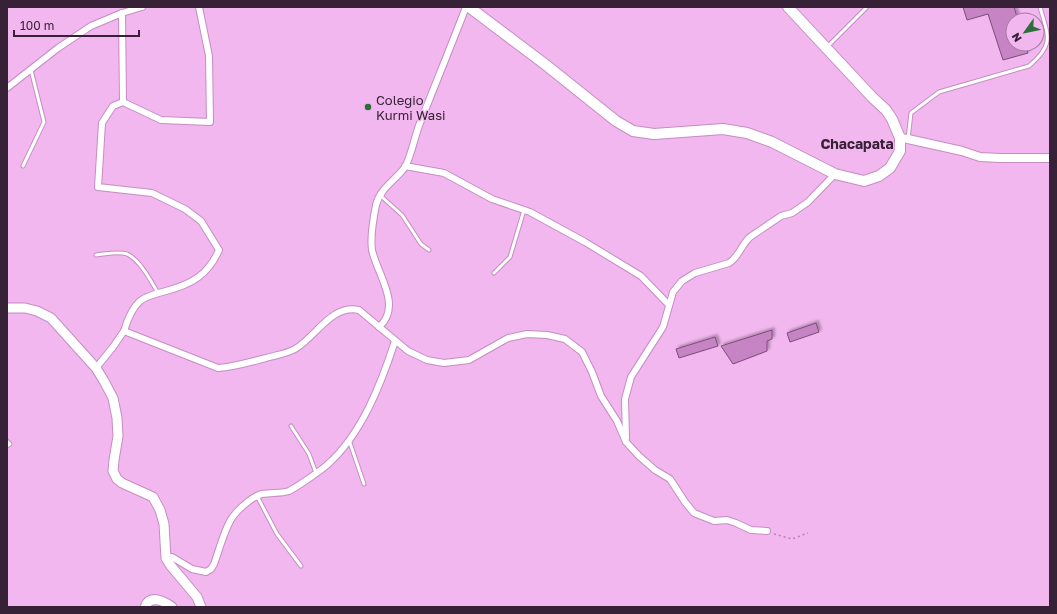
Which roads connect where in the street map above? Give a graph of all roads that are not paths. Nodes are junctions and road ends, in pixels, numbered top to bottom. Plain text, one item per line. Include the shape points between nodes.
1 (142, 7) edge
2 (199, 7) edge
3 (467, 7) edge
4 (788, 7) edge
5 (867, 7) edge
6 (1040, 7) edge
7 (132, 8) edge
8 (122, 13) junction
9 (826, 48) junction
10 (31, 70) junction
11 (7, 88) edge
12 (123, 102) junction
13 (904, 139) junction
14 (1050, 158) edge
15 (23, 166) dead end
16 (405, 166) junction
17 (835, 174) junction
18 (381, 193) junction
19 (524, 210) junction
20 (429, 250) dead end
21 (96, 255) dead end
22 (494, 273) dead end
23 (158, 293) junction
24 (669, 305) junction
25 (7, 308) edge
26 (379, 326) junction
27 (124, 331) junction
28 (395, 341) junction
29 (96, 368) junction
30 (291, 426) dead end
31 (349, 440) junction
32 (7, 441) edge
33 (626, 442) junction
34 (7, 446) edge
35 (316, 473) junction
36 (364, 484) dead end
37 (257, 496) junction
38 (767, 531) road end
39 (166, 558) junction
40 (302, 566) dead end
41 (145, 607) edge
42 (172, 607) edge
43 (201, 607) edge

1 - 7 street
2 - 12 street via 208,56 210,122 161,120
3 - 16 street
3 - 17 main road via 616,121 633,131 654,134 723,129 747,133 772,142
4 - 9 main road
5 - 9 lane
6 - 13 lane via 1048,38 1045,50 1037,60 1029,66 940,92 911,113
7 - 8 street
8 - 10 street via 91,26
8 - 12 street
9 - 13 main road via 886,110
10 - 11 street
10 - 15 lane via 44,122
12 - 23 street via 113,106 102,123 98,187 152,193 185,209 201,221 219,250 202,276
13 - 14 street via 980,157
13 - 17 main road via 890,168 879,176 864,181
16 - 18 street
16 - 19 street via 444,173 492,199
17 - 24 street via 808,202 750,237 738,256 729,263 695,273 682,281 673,292
18 - 20 lane via 382,197 402,215 421,244
18 - 26 street via 376,203 371,237 374,258 384,282 389,310 385,321
19 - 22 lane via 510,258
19 - 24 street via 585,242 641,276
21 - 23 lane via 128,254 143,268
23 - 27 street via 140,301 128,318
24 - 33 street via 663,327 631,377 625,399
25 - 29 main road via 25,308 51,318
26 - 27 street via 359,310 342,311 294,349 230,368 218,368
26 - 28 street
27 - 29 street
28 - 31 street via 382,378
28 - 33 street via 427,360 444,363 469,360 508,338 527,334 565,339 582,352 601,396 617,421
29 - 39 main road via 113,398 117,418 118,436 113,471 122,483 153,497 164,524
30 - 35 lane via 310,454
31 - 35 street via 327,466
31 - 36 lane
32 - 34 lane via 10,444
33 - 38 street via 655,470 670,479 694,513 714,521 727,520 751,530
35 - 37 street via 280,494
37 - 39 street via 234,514 211,569 206,572 192,569 172,557
37 - 40 lane via 277,534
39 - 43 main road via 197,597
41 - 42 main road via 146,603 154,599 163,600

